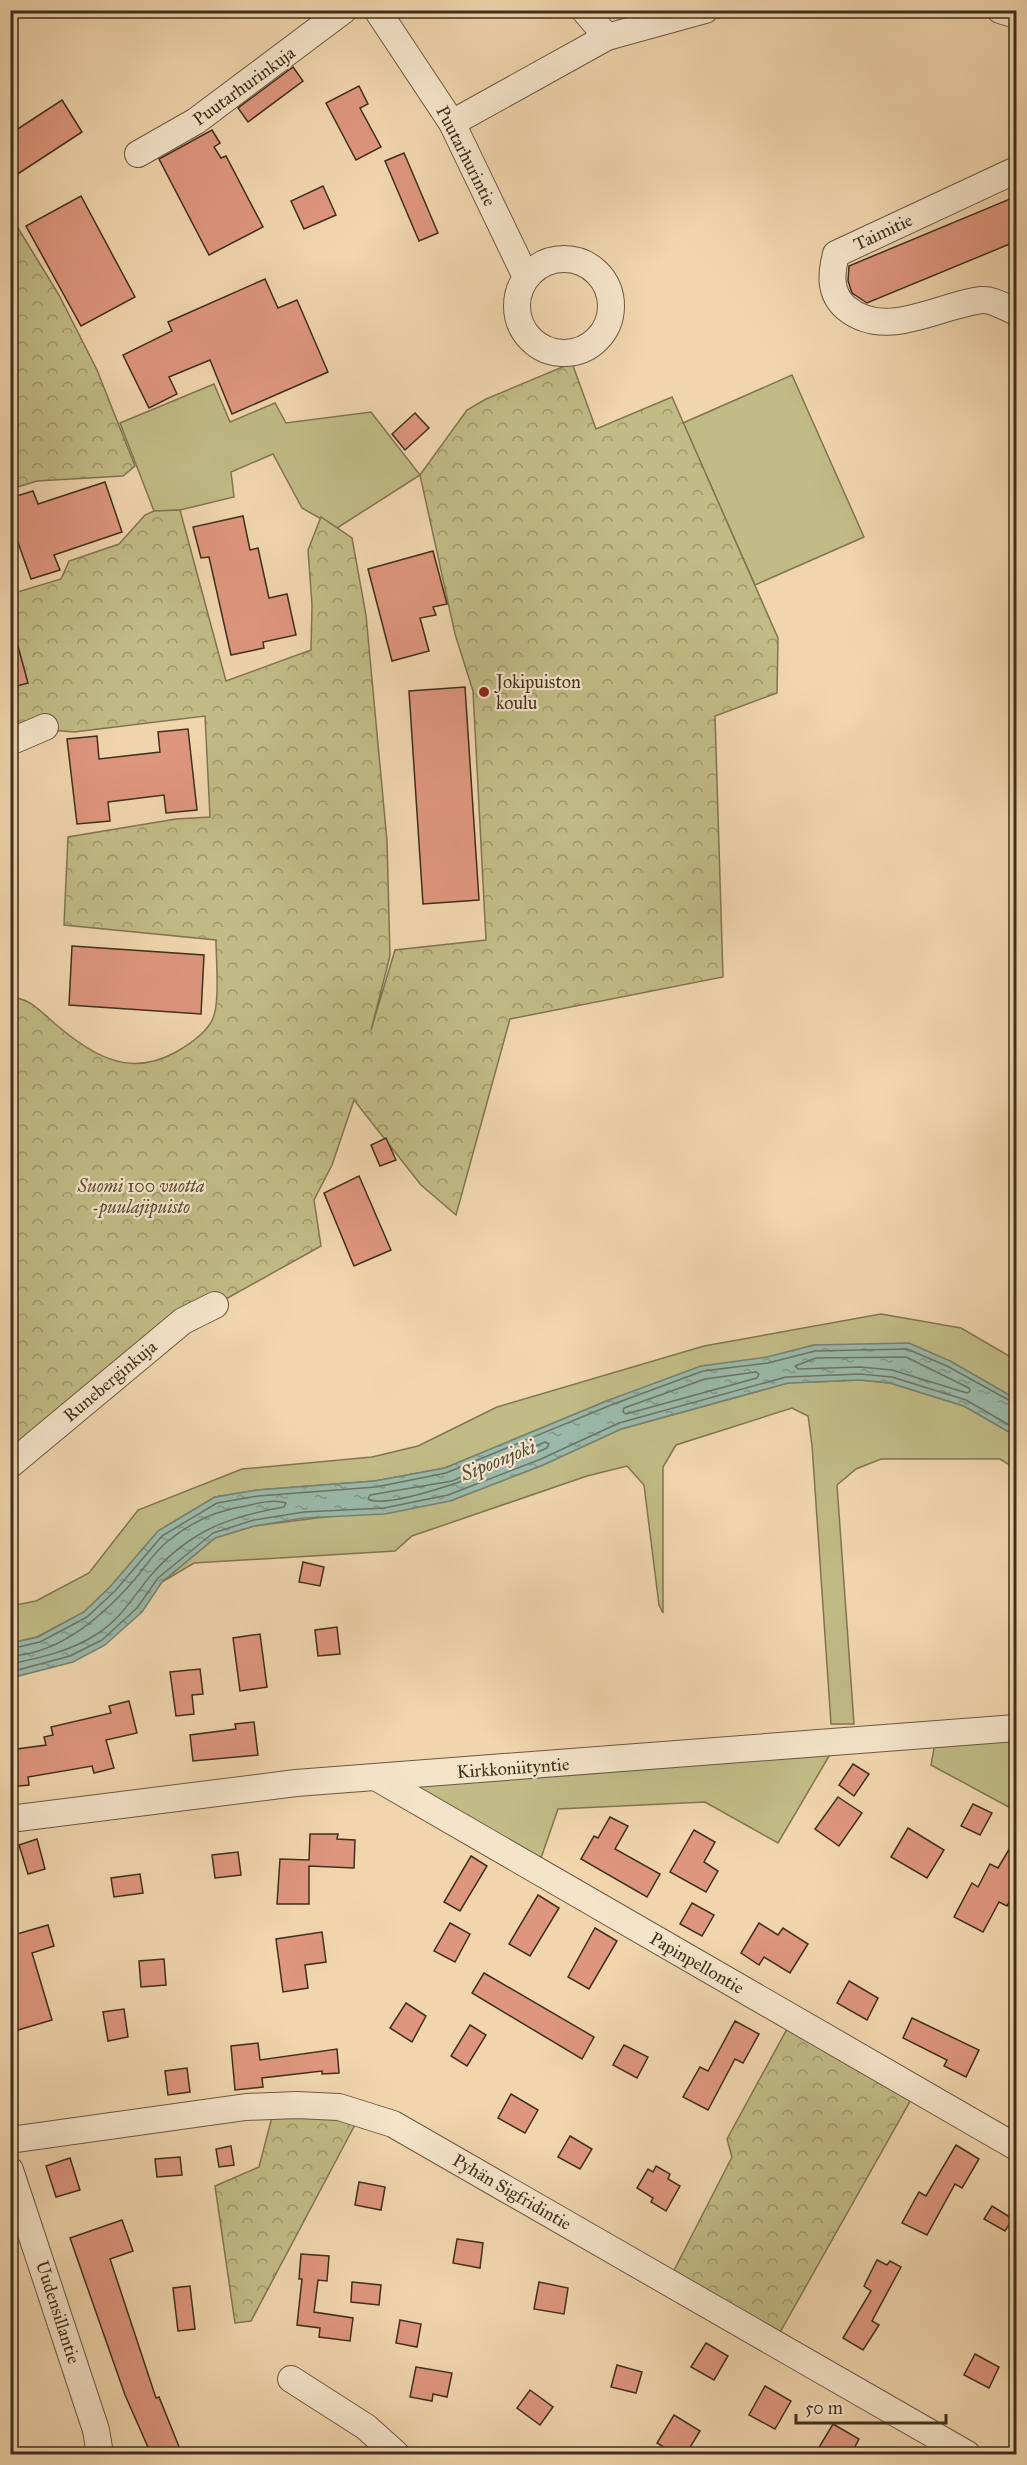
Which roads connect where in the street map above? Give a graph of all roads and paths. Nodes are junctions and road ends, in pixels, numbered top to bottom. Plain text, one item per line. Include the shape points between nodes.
1 (344, 10) edge
2 (377, 10) edge
3 (584, 10) edge
4 (705, 10) edge
5 (1000, 10) edge
6 (1017, 15) edge
7 (608, 37) junction
8 (452, 123) junction
9 (138, 154) dead end
10 (1017, 170) edge
11 (526, 277) dead end
12 (1017, 312) edge
13 (45, 727) dead end
14 (10, 742) edge
15 (215, 1305) dead end
16 (10, 1465) edge
17 (1017, 1728) edge
18 (377, 1778) junction
19 (10, 1820) edge
20 (10, 2140) edge
21 (1017, 2147) edge
22 (10, 2170) edge
23 (291, 2379) dead end
24 (930, 2445) edge
25 (100, 2454) edge
26 (396, 2454) edge
27 (967, 2454) edge

1 - 9 street, Puutarhurinkuja via 196,121
2 - 8 street, Puutarhurintie
3 - 7 street
4 - 7 street
5 - 6 street
7 - 8 street
8 - 11 street, Puutarhurintie
10 - 12 street, Taimitie via 836,254 831,275 837,300 856,316 886,324 985,299
13 - 14 street
15 - 16 street, Runeberginkuja via 183,1321
17 - 18 street, Kirkkoniityntie
18 - 19 street, Kirkkoniityntie via 296,1783
18 - 21 street, Papinpellontie
20 - 24 street, Pyhän Sigfridintie via 246,2108 313,2105 363,2112 393,2124
22 - 25 street, Uudensillantie via 96,2430
23 - 26 street via 366,2427
24 - 27 street, Pyhän Sigfridintie

